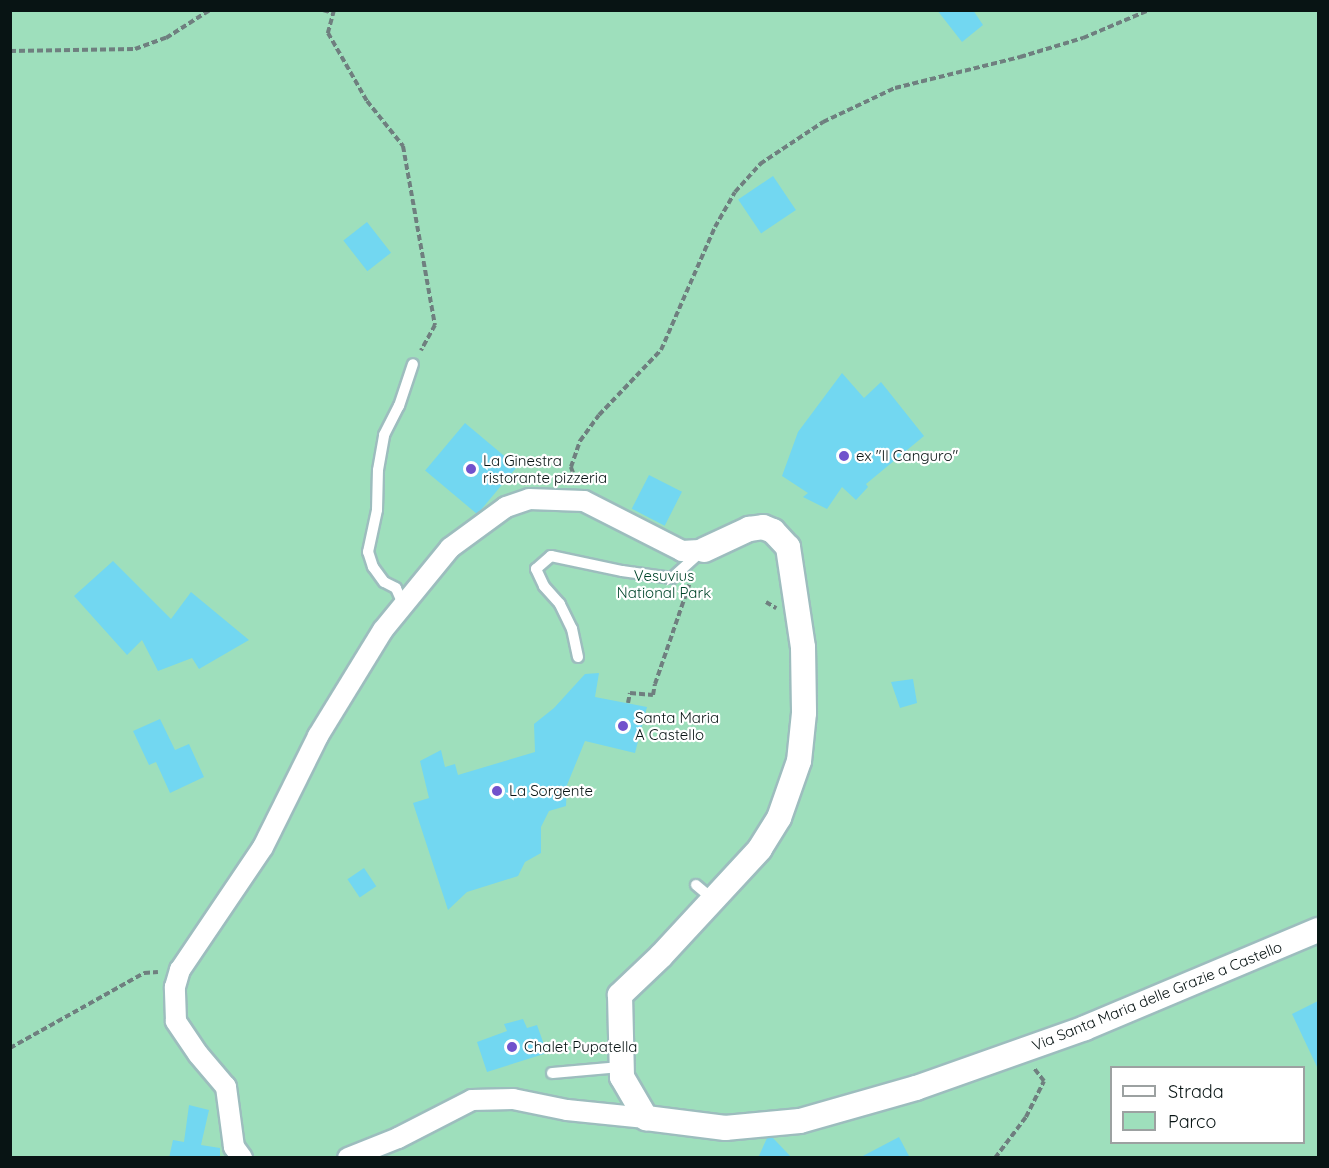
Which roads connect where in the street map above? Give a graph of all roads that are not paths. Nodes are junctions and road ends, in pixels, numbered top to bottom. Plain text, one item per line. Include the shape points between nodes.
1 (413, 364) road end
2 (704, 550) junction
3 (544, 586) junction
4 (556, 589) dead end
5 (403, 604) junction
6 (578, 657) dead end
7 (1318, 930) edge
8 (621, 1067) junction
9 (552, 1073) dead end
10 (646, 1119) junction
11 (242, 1158) edge
12 (348, 1158) edge

1 - 5 lane via 384,435 377,510 368,552 373,567 384,582 396,588
2 - 3 lane via 672,578 551,556 536,569
2 - 5 street via 682,550 584,501 529,499 506,507 450,548
2 - 8 street via 749,529 763,527 782,538 791,558 803,647 804,713 799,761 779,818 760,849 705,893 620,995
3 - 4 lane
3 - 6 lane via 560,604 572,629
5 - 11 street via 318,736 263,848 180,970 175,987 176,1021 226,1087 234,1147
7 - 10 street, Via Santa Maria delle Grazie a Castello via 1085,1028 916,1088 800,1121 725,1128
8 - 9 lane
8 - 10 street via 622,1077
10 - 12 street, Via Santa Maria delle Grazie a Castello via 513,1100 472,1100 398,1138

